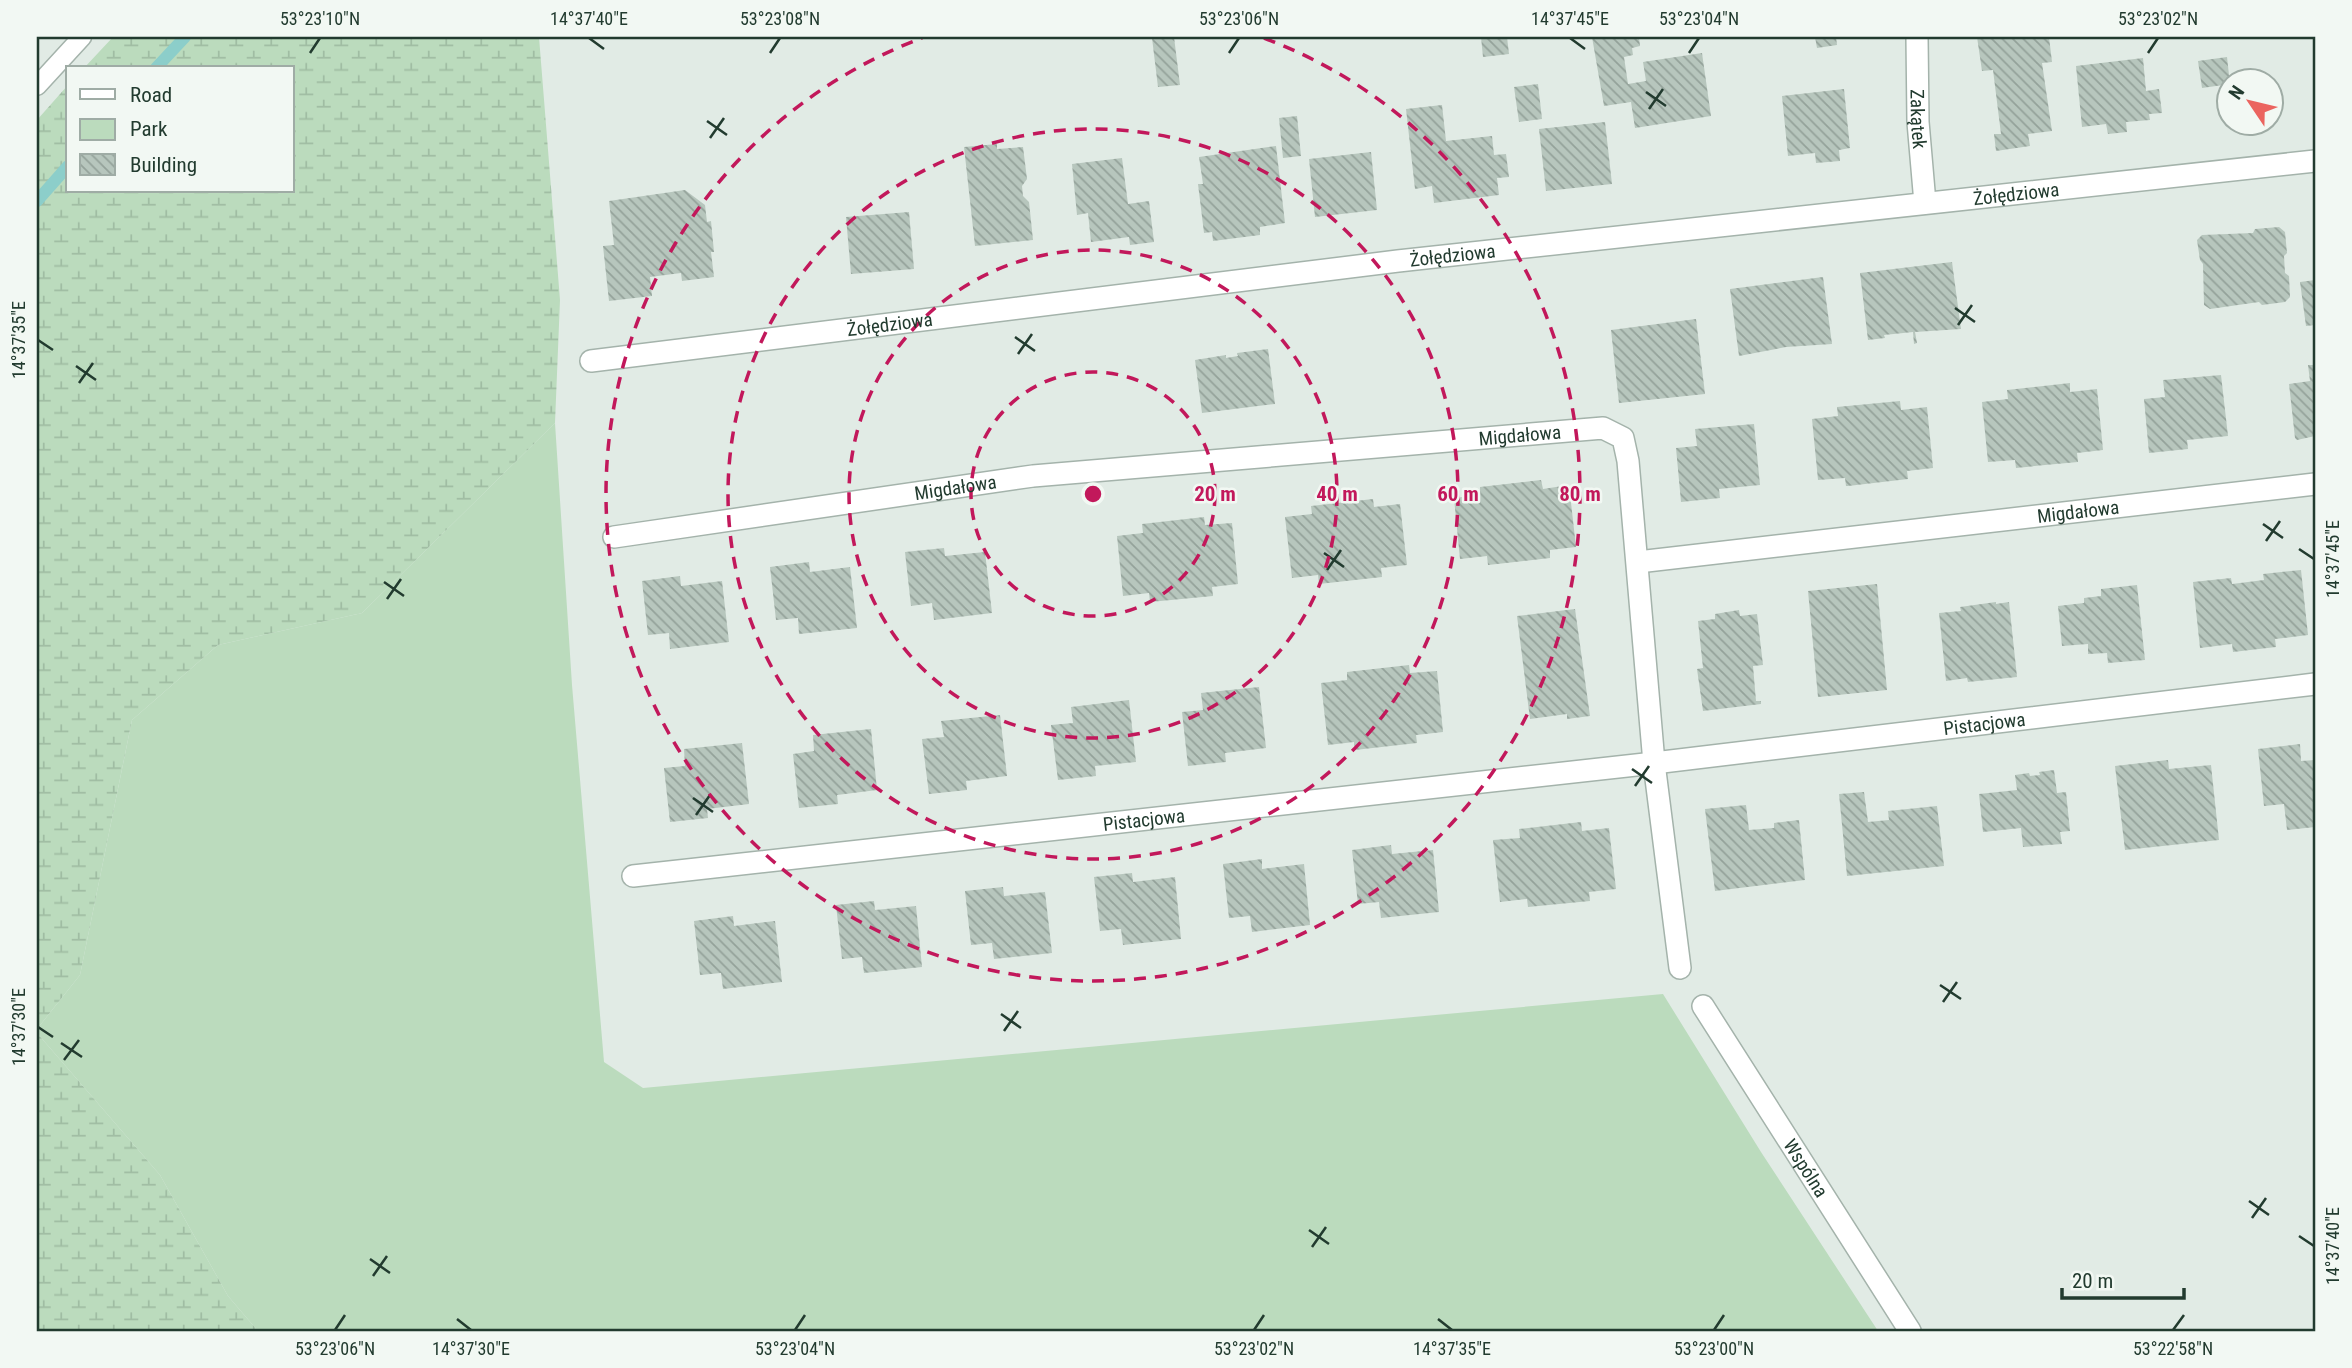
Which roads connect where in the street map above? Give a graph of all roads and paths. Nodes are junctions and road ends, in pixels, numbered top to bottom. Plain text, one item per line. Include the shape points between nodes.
1 (82, 37) edge
2 (1917, 37) edge
3 (37, 86) edge
4 (2315, 161) edge
5 (1925, 203) junction
6 (591, 361) dead end
7 (2315, 484) edge
8 (614, 537) dead end
9 (1638, 562) junction
10 (2315, 684) edge
11 (1654, 763) junction
12 (633, 876) dead end
13 (1680, 968) dead end
14 (1703, 1006) dead end
15 (1910, 1331) edge

1 - 3 lane
2 - 5 street, Zakątek
4 - 5 street, Żołędziowa
5 - 6 street, Żołędziowa via 1398,261
7 - 9 street, Migdałowa
8 - 9 street, Migdałowa via 1033,476 1603,428 1623,439
9 - 11 street
10 - 11 street, Pistacjowa
11 - 12 street, Pistacjowa
11 - 13 street
14 - 15 street, Wspólna

